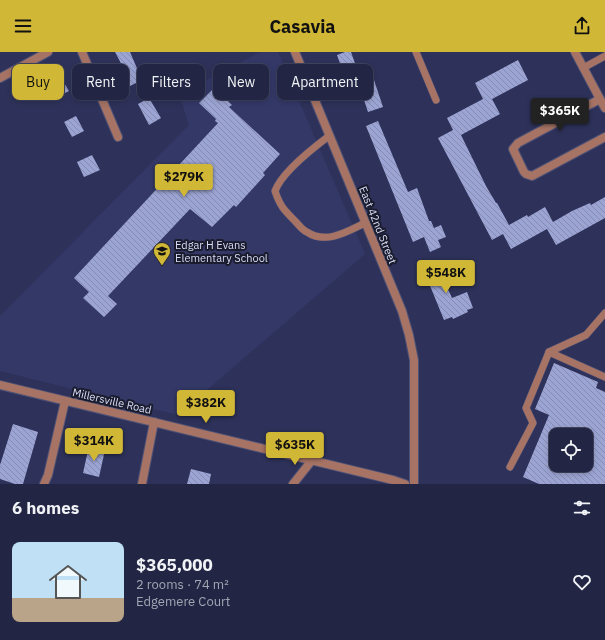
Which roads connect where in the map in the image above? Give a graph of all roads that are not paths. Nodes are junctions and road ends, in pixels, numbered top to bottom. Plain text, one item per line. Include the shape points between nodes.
1 (48, 52) edge
2 (82, 52) edge
3 (295, 52) edge
4 (416, 52) edge
5 (575, 52) edge
6 (605, 56) edge
7 (583, 68) junction
8 (0, 78) edge
9 (600, 98) junction
10 (436, 100) dead end
11 (605, 108) edge
12 (330, 136) junction
13 (118, 137) dead end
14 (605, 137) edge
15 (365, 222) junction
16 (605, 313) edge
17 (549, 352) junction
18 (605, 377) edge
19 (0, 385) edge
20 (65, 401) junction
21 (154, 422) junction
22 (313, 460) junction
23 (510, 466) dead end
24 (44, 484) edge
25 (142, 484) edge
26 (293, 484) edge
27 (405, 484) edge
28 (414, 484) edge

1 - 8 street
2 - 13 street
3 - 12 street, East 42nd Street
4 - 10 lane
5 - 7 street
6 - 7 lane
7 - 9 street
9 - 11 street
9 - 14 street via 518,143 514,152 524,172 532,176
12 - 15 street, East 42nd Street
12 - 15 lane via 315,146 278,182 275,191 281,206 307,232 317,236 331,237
15 - 28 street, East 42nd Street via 404,318 413,351
16 - 17 lane via 586,335
17 - 18 lane
17 - 23 lane via 526,408 533,423
19 - 20 street, Millersville Road
20 - 21 street, Millersville Road
20 - 24 street
21 - 22 street, Millersville Road
21 - 25 street
22 - 26 street
22 - 27 street, Millersville Road

